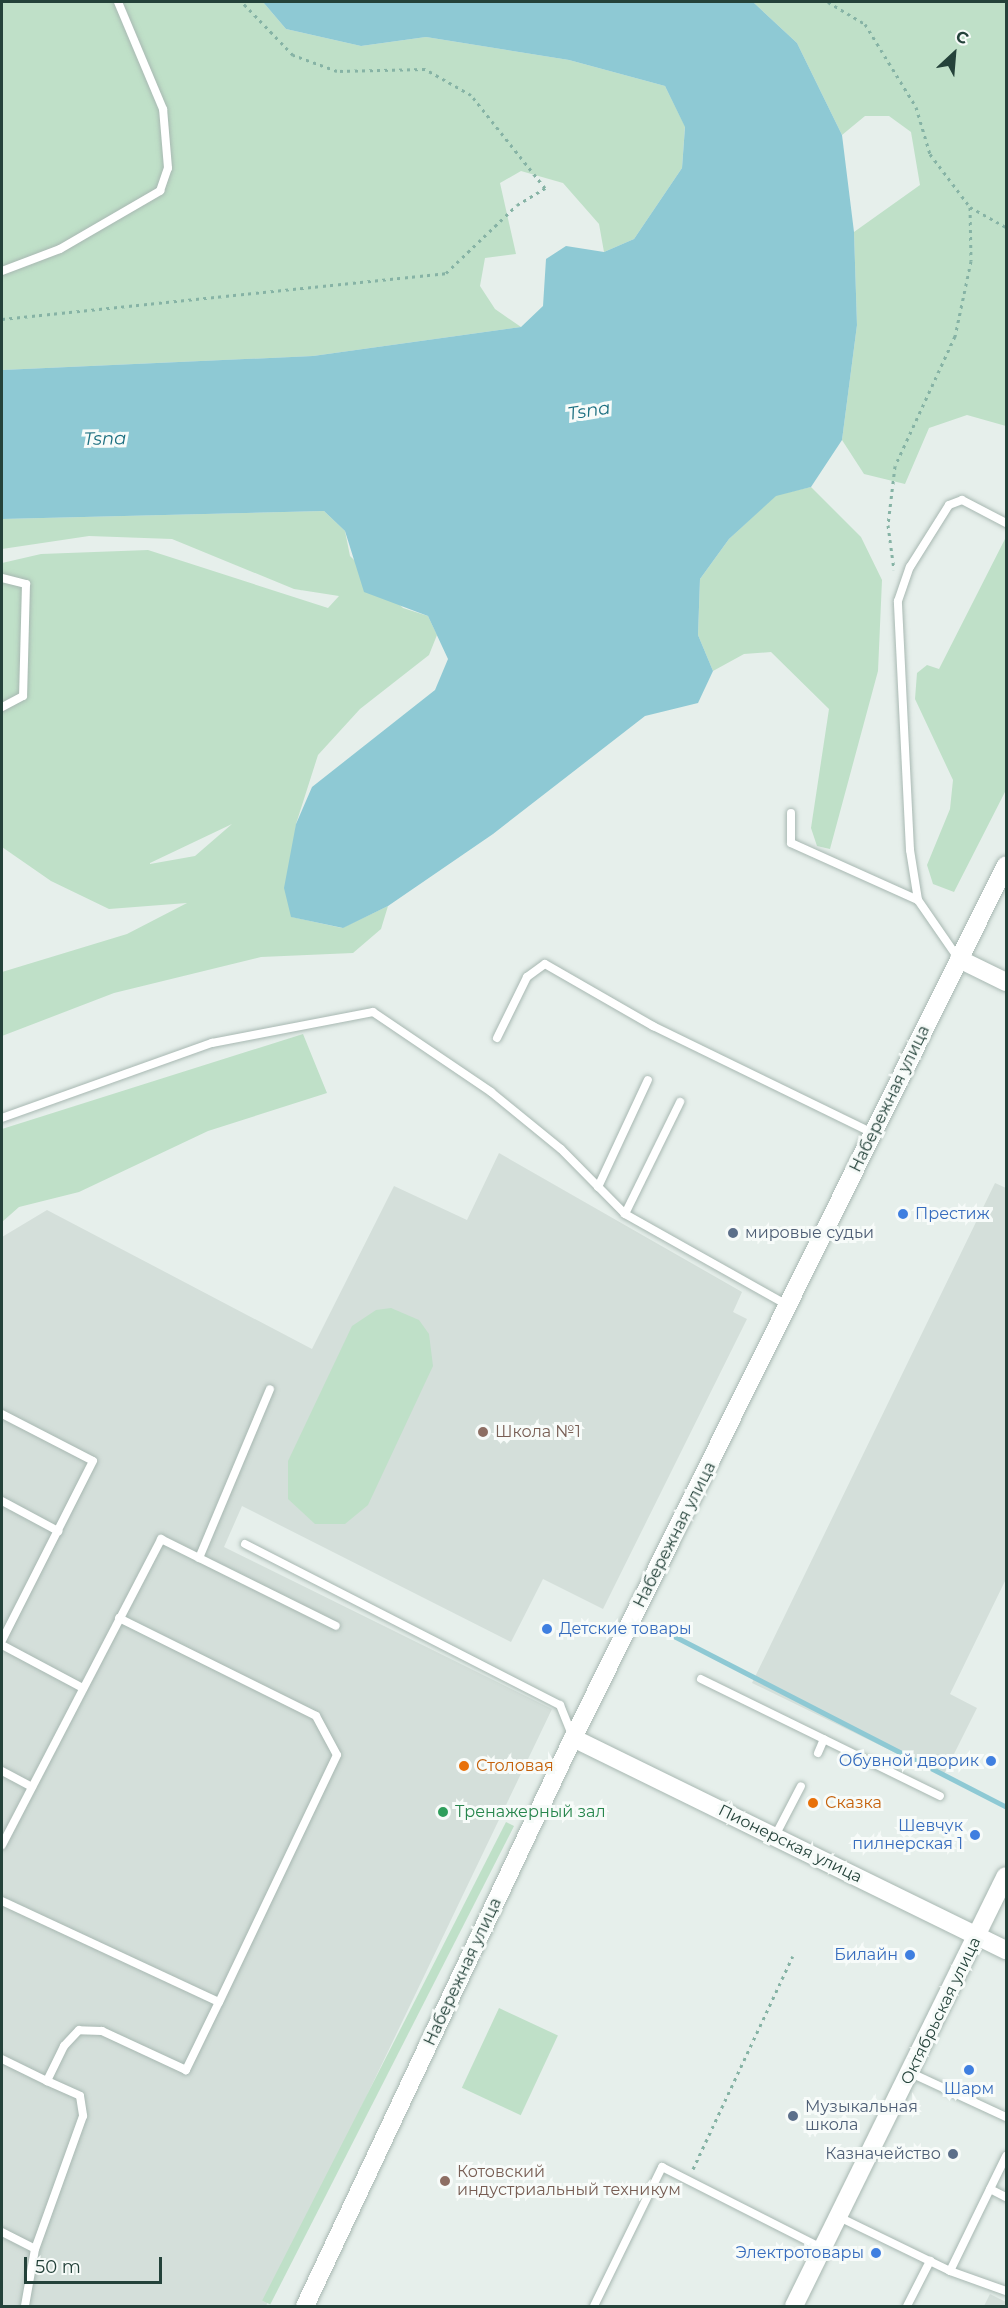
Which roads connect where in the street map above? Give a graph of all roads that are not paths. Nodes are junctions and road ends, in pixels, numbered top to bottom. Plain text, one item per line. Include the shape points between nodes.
1 (117, 2) edge
2 (2, 271) edge
3 (1006, 523) edge
4 (2, 578) edge
5 (2, 707) edge
6 (791, 813) dead end
7 (1006, 865) edge
8 (918, 900) junction
9 (959, 959) junction
10 (1006, 982) edge
11 (497, 1038) dead end
12 (648, 1080) dead end
13 (680, 1102) dead end
14 (2, 1118) edge
15 (873, 1134) junction
16 (598, 1187) junction
17 (625, 1214) junction
18 (789, 1306) junction
19 (270, 1389) dead end
20 (2, 1414) edge
21 (2, 1501) edge
22 (57, 1531) junction
23 (244, 1544) dead end
24 (199, 1558) junction
25 (119, 1618) junction
26 (336, 1626) dead end
27 (2, 1640) edge
28 (2, 1645) edge
29 (701, 1679) dead end
30 (83, 1688) junction
31 (573, 1738) junction
32 (825, 1739) junction
33 (818, 1753) dead end
34 (2, 1771) edge
35 (801, 1786) dead end
36 (32, 1787) junction
37 (940, 1796) dead end
38 (775, 1836) junction
39 (2, 1845) edge
40 (1006, 1876) edge
41 (2, 1901) edge
42 (977, 1936) junction
43 (1006, 1950) edge
44 (219, 2002) junction
45 (2, 2059) edge
46 (910, 2073) junction
47 (47, 2081) junction
48 (1006, 2117) edge
49 (1006, 2156) edge
50 (990, 2189) junction
51 (1006, 2197) edge
52 (839, 2217) junction
53 (2, 2232) edge
54 (35, 2248) junction
55 (823, 2249) junction
56 (930, 2261) junction
57 (950, 2271) junction
58 (1006, 2291) edge
59 (25, 2307) edge
60 (305, 2307) edge
61 (594, 2307) edge
62 (794, 2307) edge
63 (907, 2307) edge

1 - 2 lane via 163,109 168,168 160,191 60,249
3 - 8 lane via 963,500 949,505 910,567 898,601 910,850
4 - 5 lane via 26,584 23,696
6 - 8 lane via 791,843
7 - 9 street, Набережная улица
8 - 9 lane
9 - 10 street
9 - 15 street, Набережная улица
11 - 15 lane via 527,977 545,964 653,1026
12 - 16 lane
13 - 17 lane
14 - 16 lane via 212,1043 373,1012 491,1092
15 - 18 street, Набережная улица
16 - 17 lane
17 - 18 lane via 764,1296
18 - 31 street, Набережная улица
19 - 24 lane
20 - 22 lane via 93,1461
21 - 22 lane
22 - 27 lane
23 - 31 lane via 561,1705
24 - 25 lane via 161,1539
24 - 26 lane
25 - 30 lane
25 - 44 lane via 316,1716 336,1755
28 - 30 lane
29 - 32 lane
30 - 36 lane
31 - 38 street, Пионерская улица
31 - 60 street, Набережная улица
32 - 33 lane
32 - 37 lane
34 - 36 lane
35 - 38 lane
36 - 39 lane
38 - 42 street, Пионерская улица
40 - 42 street, Октябрьская улица
41 - 44 lane
42 - 43 street, Пионерская улица
42 - 46 street, Октябрьская улица
44 - 47 lane via 186,2070 102,2031 79,2030 64,2046
45 - 47 lane
46 - 48 lane
46 - 52 street, Октябрьская улица
47 - 54 lane via 80,2096 83,2116
49 - 50 lane
50 - 51 lane
50 - 57 lane
52 - 55 street, Октябрьская улица
52 - 56 lane
53 - 54 lane
54 - 59 lane
55 - 61 lane via 662,2166
55 - 62 street, Октябрьская улица
56 - 57 lane
56 - 63 lane
57 - 58 lane

